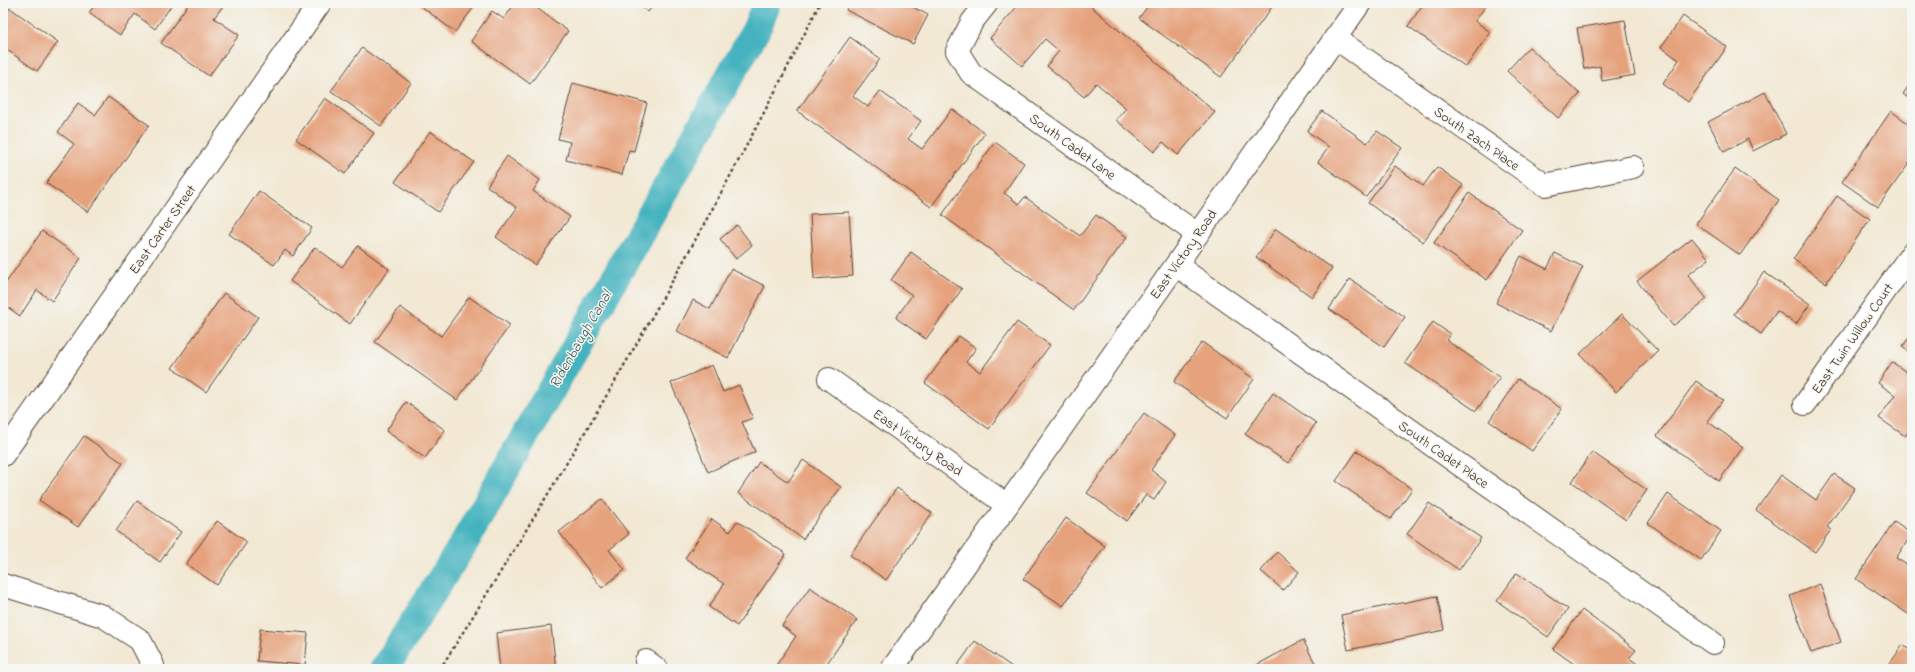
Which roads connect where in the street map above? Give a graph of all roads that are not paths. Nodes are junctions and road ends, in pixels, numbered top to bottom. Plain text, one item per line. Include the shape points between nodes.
1 (986, 3) edge
2 (1360, 3) edge
3 (311, 6) edge
4 (1335, 38) junction
5 (1633, 167) dead end
6 (1197, 234) junction
7 (1912, 253) edge
8 (1176, 265) junction
9 (829, 379) dead end
10 (1806, 404) dead end
11 (3, 455) edge
12 (1007, 506) junction
13 (3, 585) edge
14 (1713, 643) dead end
15 (153, 667) edge
16 (892, 669) edge

1 - 6 street, South Cadet Lane via 972,22 957,51 971,73
2 - 4 street, East Victory Road
3 - 11 street, East Carter Street
4 - 5 street, South Zach Place via 1545,186
4 - 6 street, East Victory Road
6 - 8 street, East Victory Road
7 - 10 street, East Twin Willow Court
8 - 12 street, East Victory Road
8 - 14 street, South Cadet Place
9 - 12 street, East Victory Road
12 - 16 street, East Victory Road
13 - 15 street via 103,616 140,640

